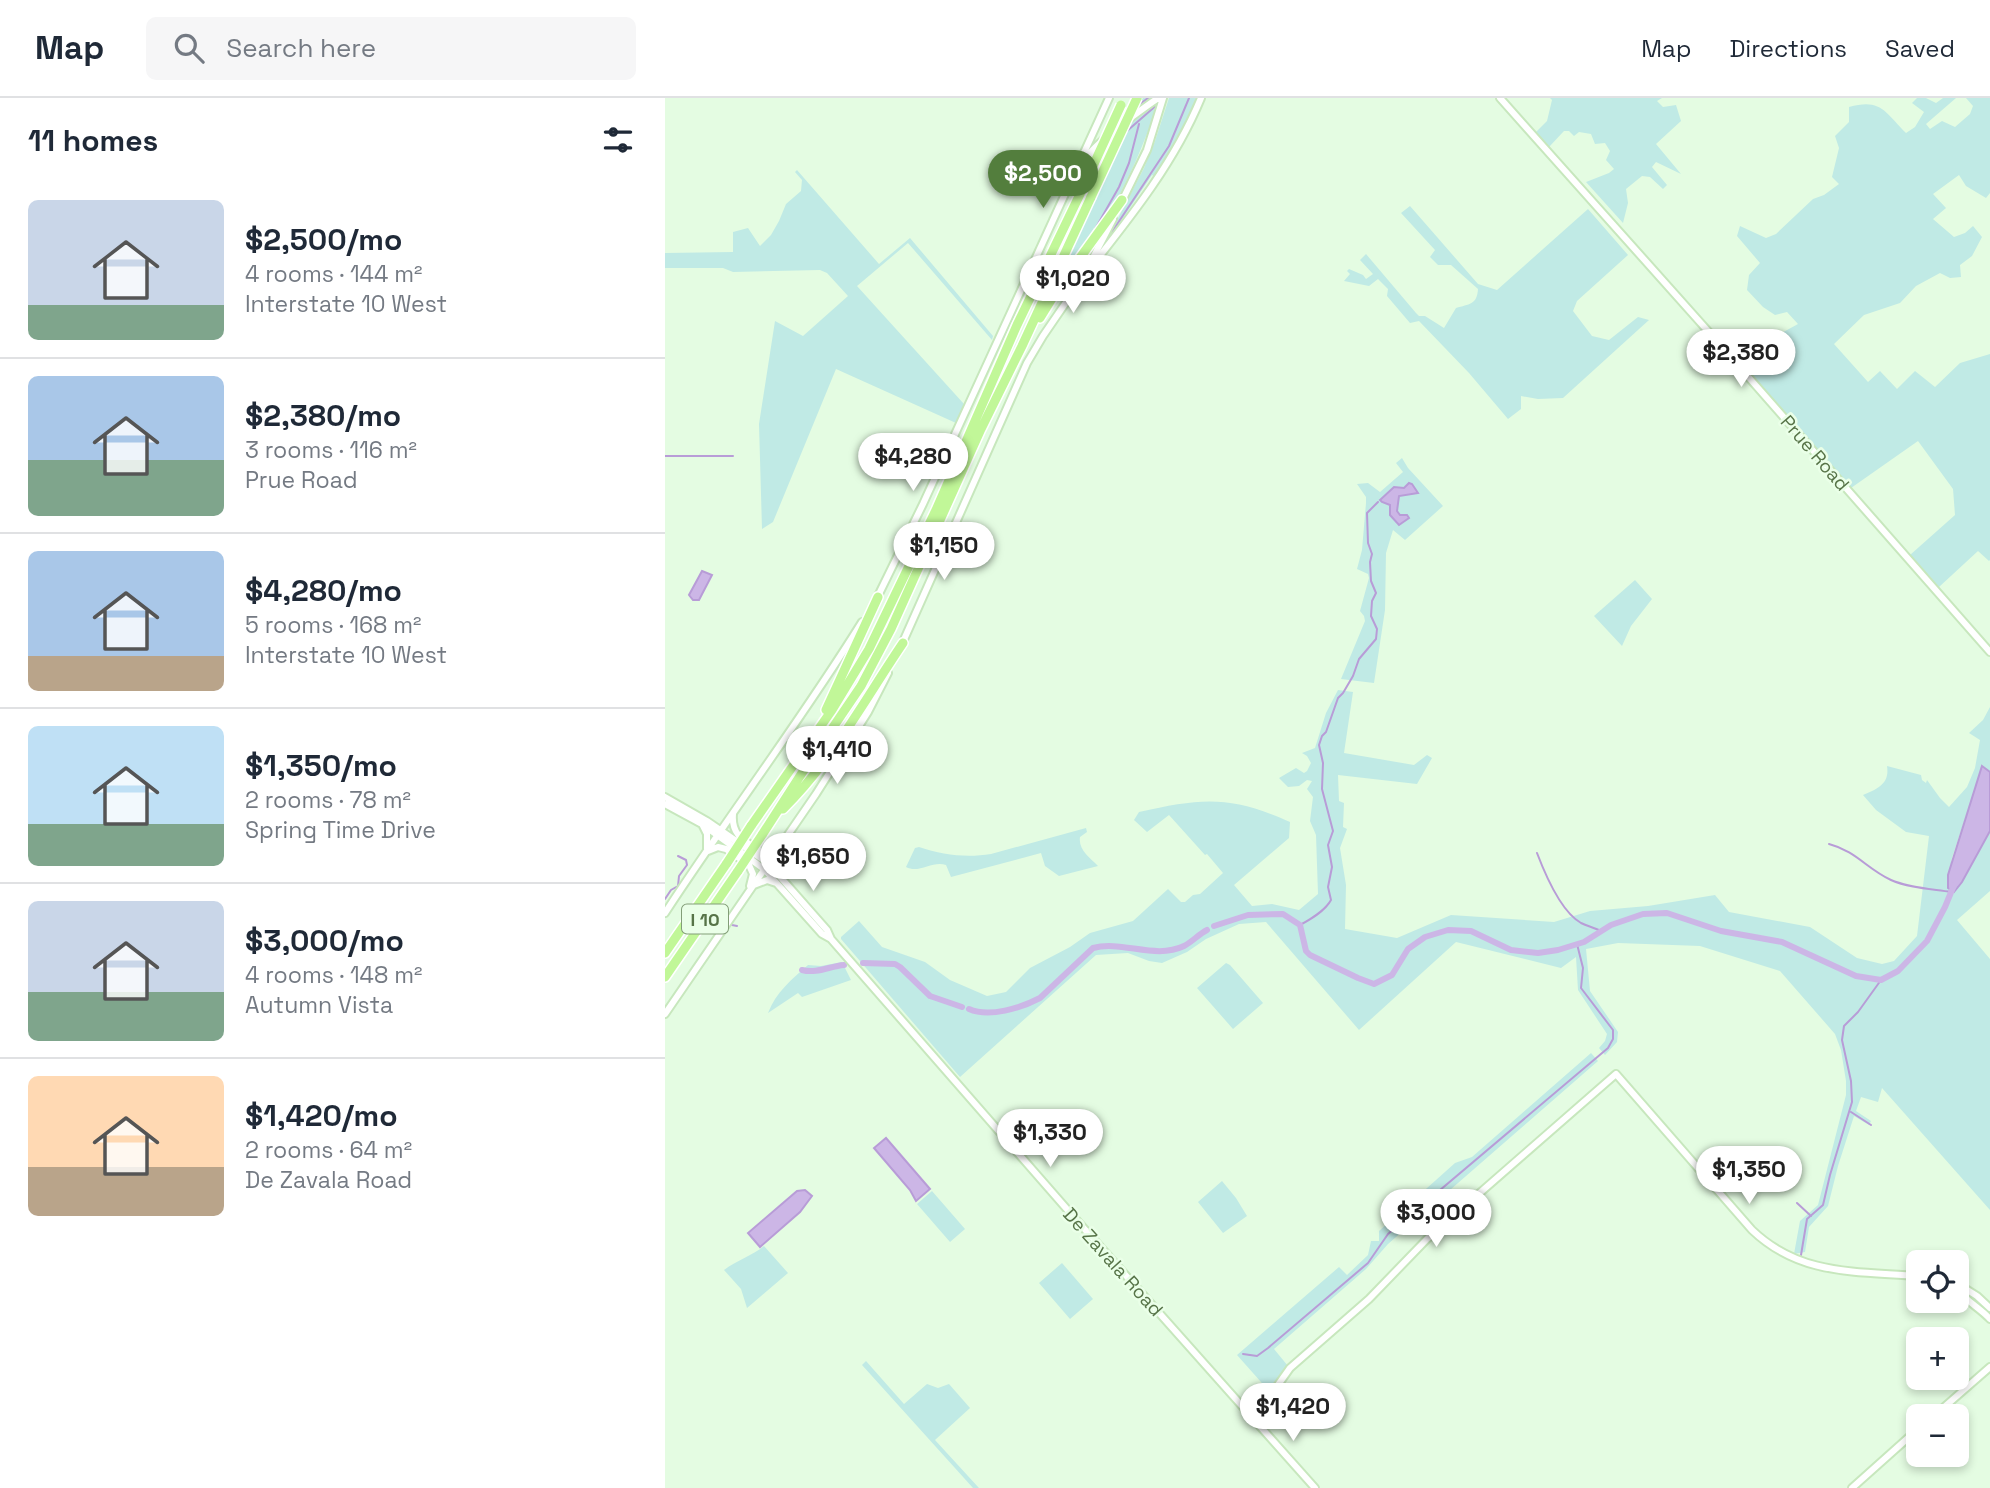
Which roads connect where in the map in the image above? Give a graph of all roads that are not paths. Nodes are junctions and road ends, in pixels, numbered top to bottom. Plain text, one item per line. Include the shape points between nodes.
1 (1109, 98) edge
2 (1137, 98) edge
3 (1161, 98) edge
4 (1201, 98) edge
5 (1500, 98) edge
6 (1123, 102) edge
7 (1075, 170) junction
8 (1122, 200) junction
9 (1082, 279) junction
10 (1022, 346) junction
11 (877, 597) junction
12 (903, 643) junction
13 (1990, 652) edge
14 (809, 744) junction
15 (665, 797) edge
16 (665, 804) edge
17 (733, 812) junction
18 (772, 820) junction
19 (705, 822) junction
20 (720, 833) junction
21 (778, 850) junction
22 (706, 852) junction
23 (766, 866) junction
24 (780, 876) junction
25 (781, 886) junction
26 (750, 888) junction
27 (708, 890) junction
28 (665, 913) edge
29 (831, 939) junction
30 (665, 946) edge
31 (665, 953) edge
32 (665, 978) edge
33 (665, 1014) edge
34 (1906, 1275) edge
35 (1969, 1290) edge
36 (1969, 1300) edge
37 (1990, 1308) edge
38 (1990, 1319) edge
39 (1990, 1367) edge
40 (1948, 1404) edge
41 (1250, 1415) junction
42 (1906, 1441) edge
43 (1315, 1488) edge
44 (1852, 1488) edge

1 - 7 main road
2 - 10 highway, I 10, bridge
3 - 7 main road via 1096,145
3 - 8 main road via 1147,150
4 - 9 main road via 1167,166
5 - 13 main road, Prue Road
6 - 14 highway, I 10, bridge via 877,632
7 - 11 main road
8 - 9 main road
8 - 10 highway
9 - 12 main road via 1027,363
10 - 18 highway, I 10 via 861,686
11 - 14 highway
11 - 17 main road
12 - 18 highway via 813,777
12 - 21 main road via 868,712
14 - 27 highway, I 10, bridge
15 - 19 main road, De Zavala Road
16 - 19 main road, De Zavala Road
17 - 19 main road via 719,821
17 - 20 main road
17 - 21 main road via 737,835 763,853
18 - 32 highway, I 10, bridge
19 - 20 main road, De Zavala Road
19 - 22 main road
20 - 22 main road
20 - 23 main road, De Zavala Road
21 - 23 main road
21 - 24 main road
22 - 26 main road via 726,849 749,865 753,874
22 - 28 main road
23 - 24 main road, De Zavala Road
23 - 25 main road, De Zavala Road
23 - 26 main road
24 - 29 main road, De Zavala Road
25 - 26 main road via 767,880
25 - 29 main road, De Zavala Road
26 - 33 main road
27 - 30 highway
27 - 31 highway, I 10
29 - 41 main road, De Zavala Road
34 - 41 main road via 1819,1267 1772,1247 1616,1074 1427,1239 1369,1299 1296,1363
35 - 37 main road
36 - 38 main road
39 - 40 main road
41 - 43 main road, De Zavala Road
42 - 44 main road

